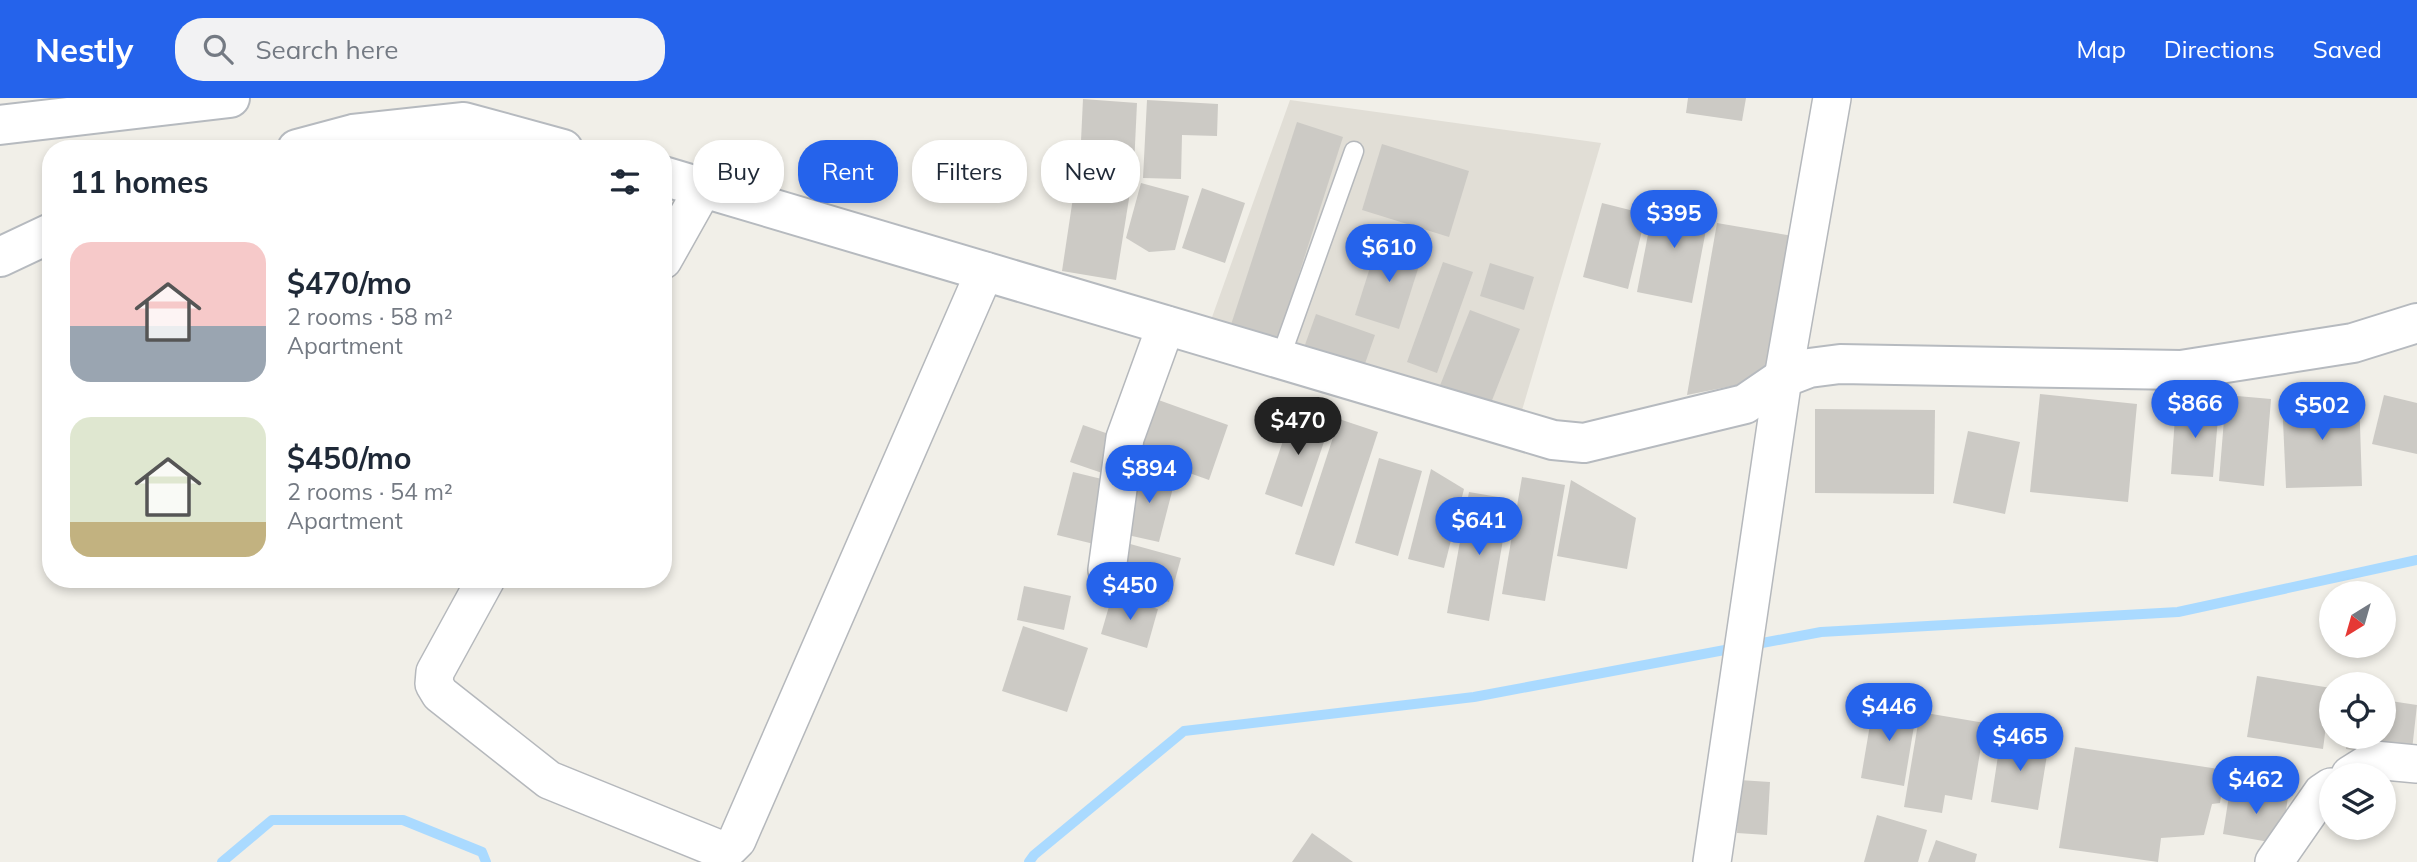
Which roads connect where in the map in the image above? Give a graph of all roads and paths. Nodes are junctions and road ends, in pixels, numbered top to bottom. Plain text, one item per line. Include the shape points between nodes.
1 (230, 98) edge
2 (1832, 98) edge
3 (455, 110) edge
4 (0, 125) edge
5 (357, 140) edge
6 (538, 140) edge
7 (1354, 151) dead end
8 (672, 178) edge
9 (693, 184) edge
10 (695, 203) edge
11 (758, 203) edge
12 (42, 237) edge
13 (672, 244) edge
14 (0, 257) edge
15 (985, 271) junction
16 (2417, 323) edge
17 (1166, 325) junction
18 (1280, 359) junction
19 (1783, 378) junction
20 (1107, 570) dead end
21 (481, 588) edge
22 (2369, 763) edge
23 (2417, 764) edge
24 (2319, 797) edge
25 (1716, 845) edge
26 (2274, 862) edge

1 - 4 street
2 - 19 street
3 - 5 street
3 - 6 street
7 - 18 lane
8 - 9 street
10 - 13 street
11 - 15 street
12 - 14 street
15 - 17 street
15 - 21 street via 737,840 730,847 719,849 550,780 440,694 434,684 435,672
16 - 19 street via 2353,343 2181,370 1840,364
17 - 18 street
17 - 20 street via 1125,438
18 - 19 street via 1553,440 1584,443 1745,404
19 - 25 street
22 - 23 street
24 - 26 street

